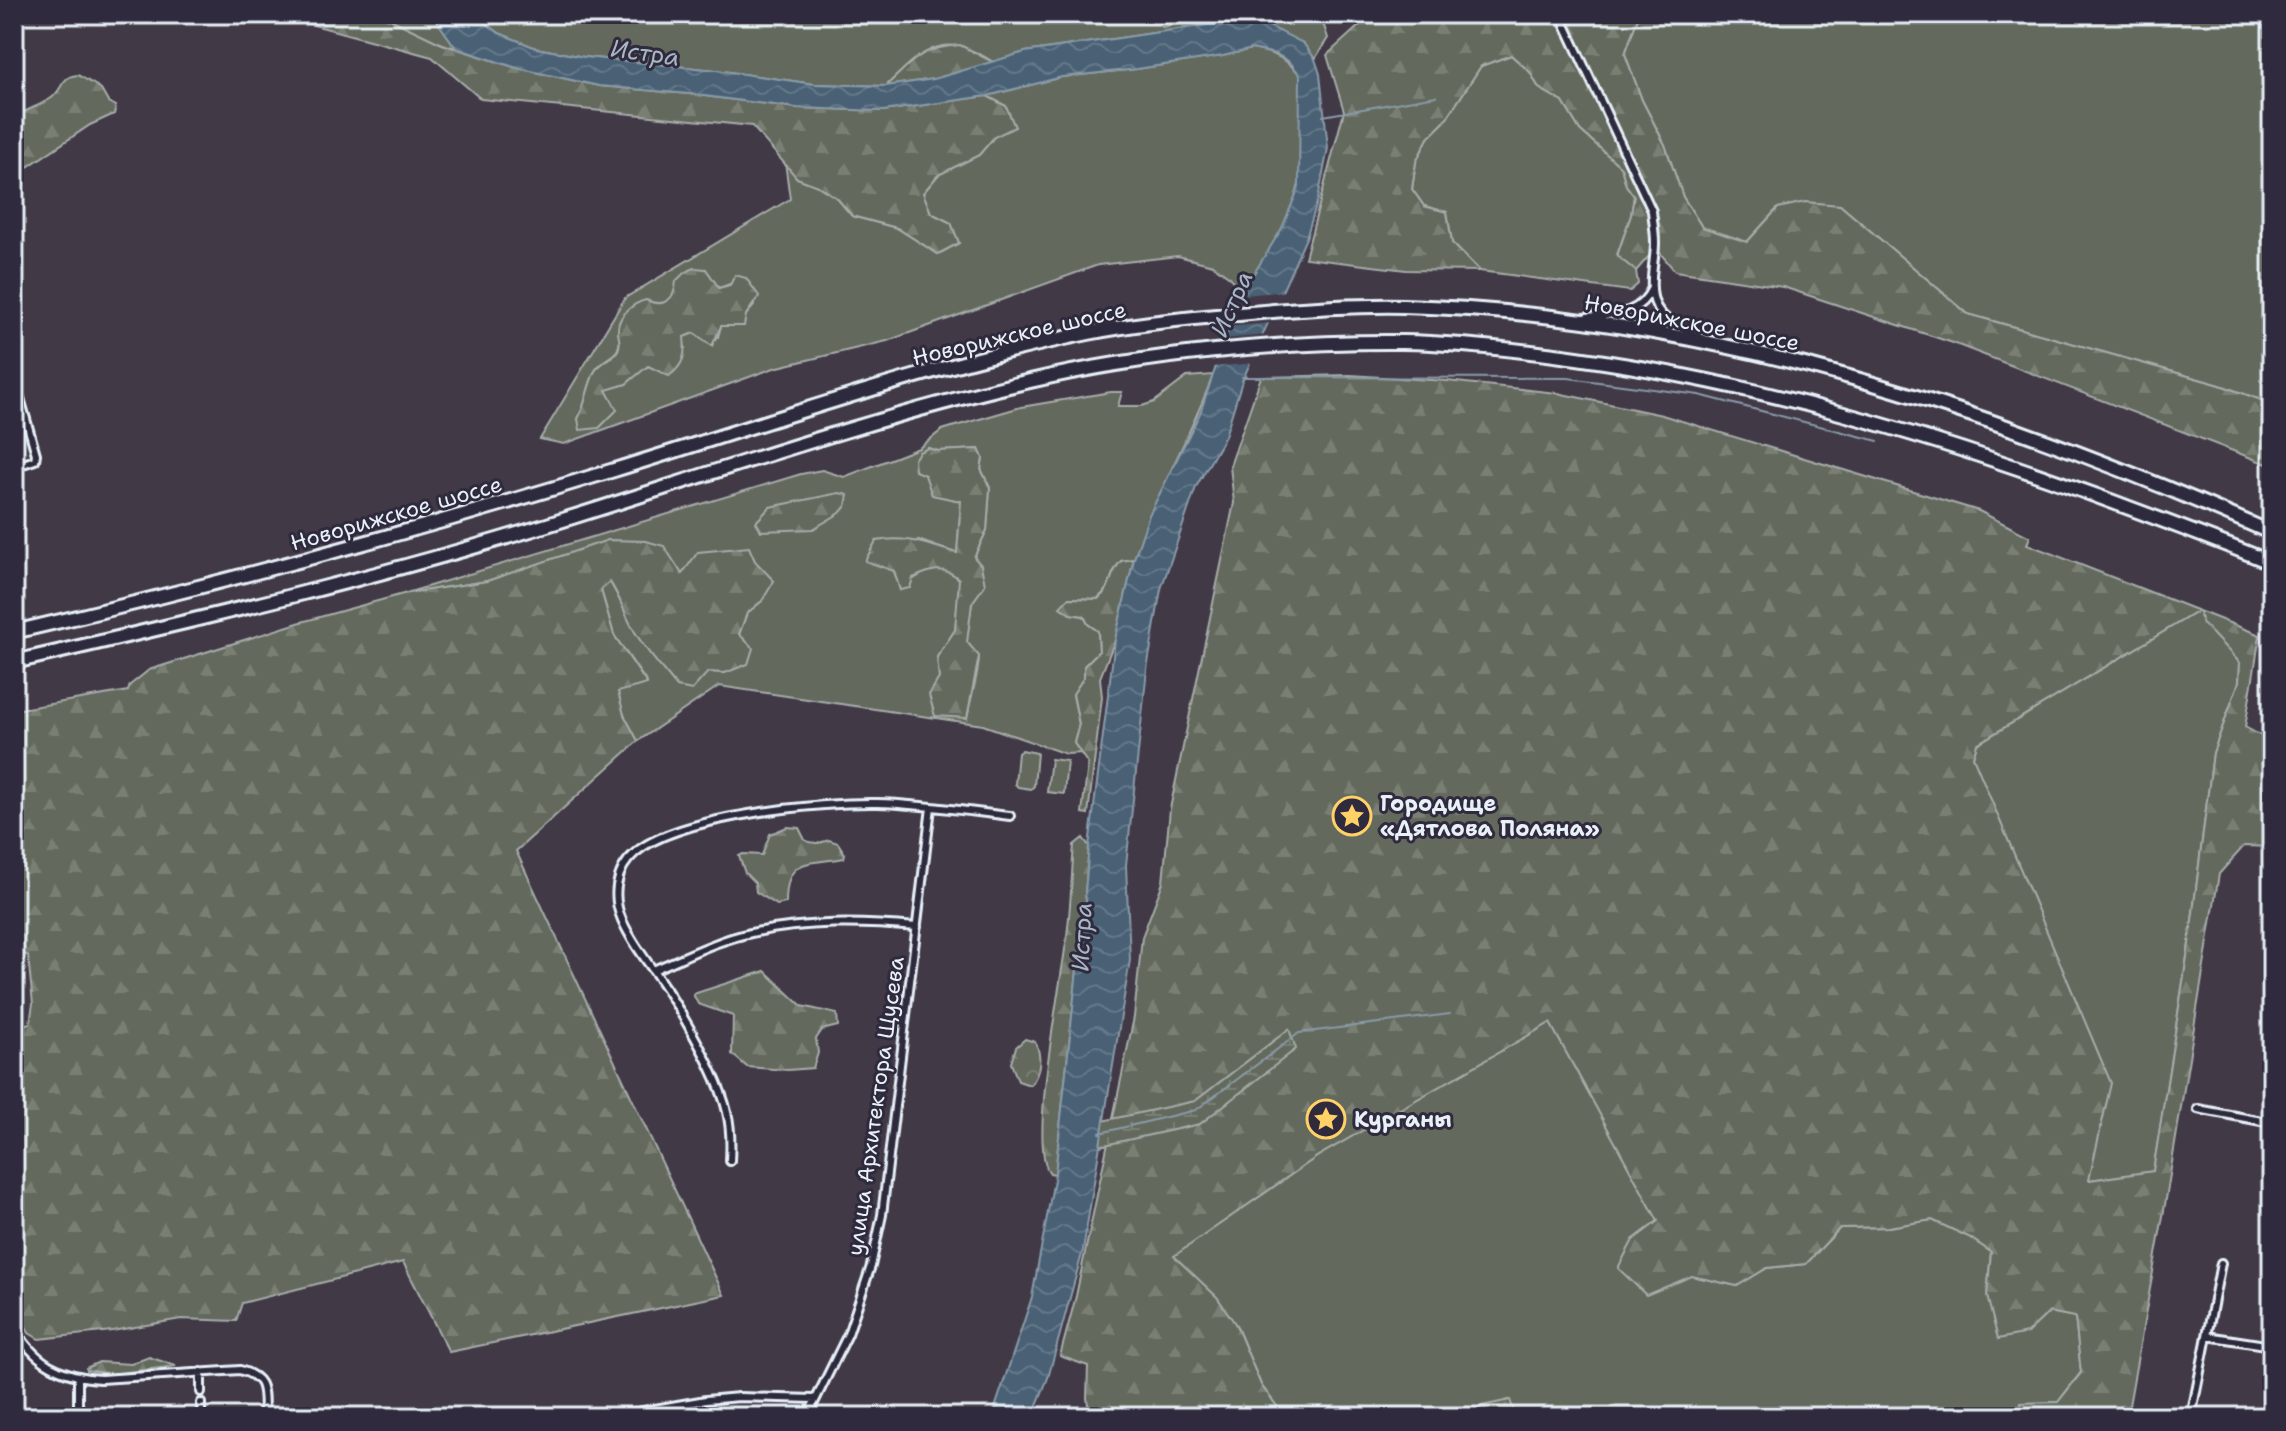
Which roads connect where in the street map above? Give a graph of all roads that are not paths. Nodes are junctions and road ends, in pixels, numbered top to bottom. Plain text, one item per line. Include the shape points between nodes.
1 (1560, 14) edge
2 (1652, 288) junction
3 (1570, 320) junction
4 (1708, 341) junction
5 (14, 377) edge
6 (14, 467) edge
7 (2272, 533) edge
8 (2272, 563) edge
9 (14, 632) edge
10 (14, 662) edge
11 (931, 807) junction
12 (1010, 816) dead end
13 (917, 927) junction
14 (653, 970) junction
15 (2198, 1109) dead end
16 (2272, 1123) edge
17 (730, 1161) dead end
18 (2221, 1263) dead end
19 (14, 1326) edge
20 (2207, 1336) junction
21 (2272, 1346) edge
22 (201, 1372) junction
23 (78, 1378) junction
24 (201, 1392) dead end
25 (815, 1399) junction
26 (201, 1403) dead end
27 (78, 1417) edge
28 (201, 1417) edge
29 (264, 1417) edge
30 (609, 1417) edge
31 (807, 1417) edge
32 (2191, 1417) edge

1 - 2 street via 1652,211
2 - 3 street via 1633,310
2 - 4 street via 1659,312
3 - 4 highway, Новорижское шоссе
3 - 9 highway, Новорижское шоссе via 1400,306 1322,308 1090,333 967,362 421,528 179,594
4 - 7 highway, Новорижское шоссе via 1892,388 2017,429
5 - 6 street via 36,457
8 - 10 highway via 2006,463 1775,395 1640,367 1496,349 1402,342 1321,345 1147,360 1029,381 884,419 449,553
11 - 12 street
11 - 13 street, улица Архитектора Щусева
11 - 14 street via 798,806 703,825 646,845 624,865 617,904
13 - 14 street via 832,923 749,933
13 - 25 street, улица Архитектора Щусева via 882,1215 864,1291
14 - 17 street via 718,1084 731,1135
15 - 16 street
18 - 20 street
19 - 23 street via 41,1361
20 - 21 street
20 - 32 street
22 - 23 street
22 - 24 street
22 - 29 street via 240,1370 257,1377
23 - 27 street
25 - 30 street via 739,1397
25 - 31 street, улица Архитектора Щусева
26 - 28 street

